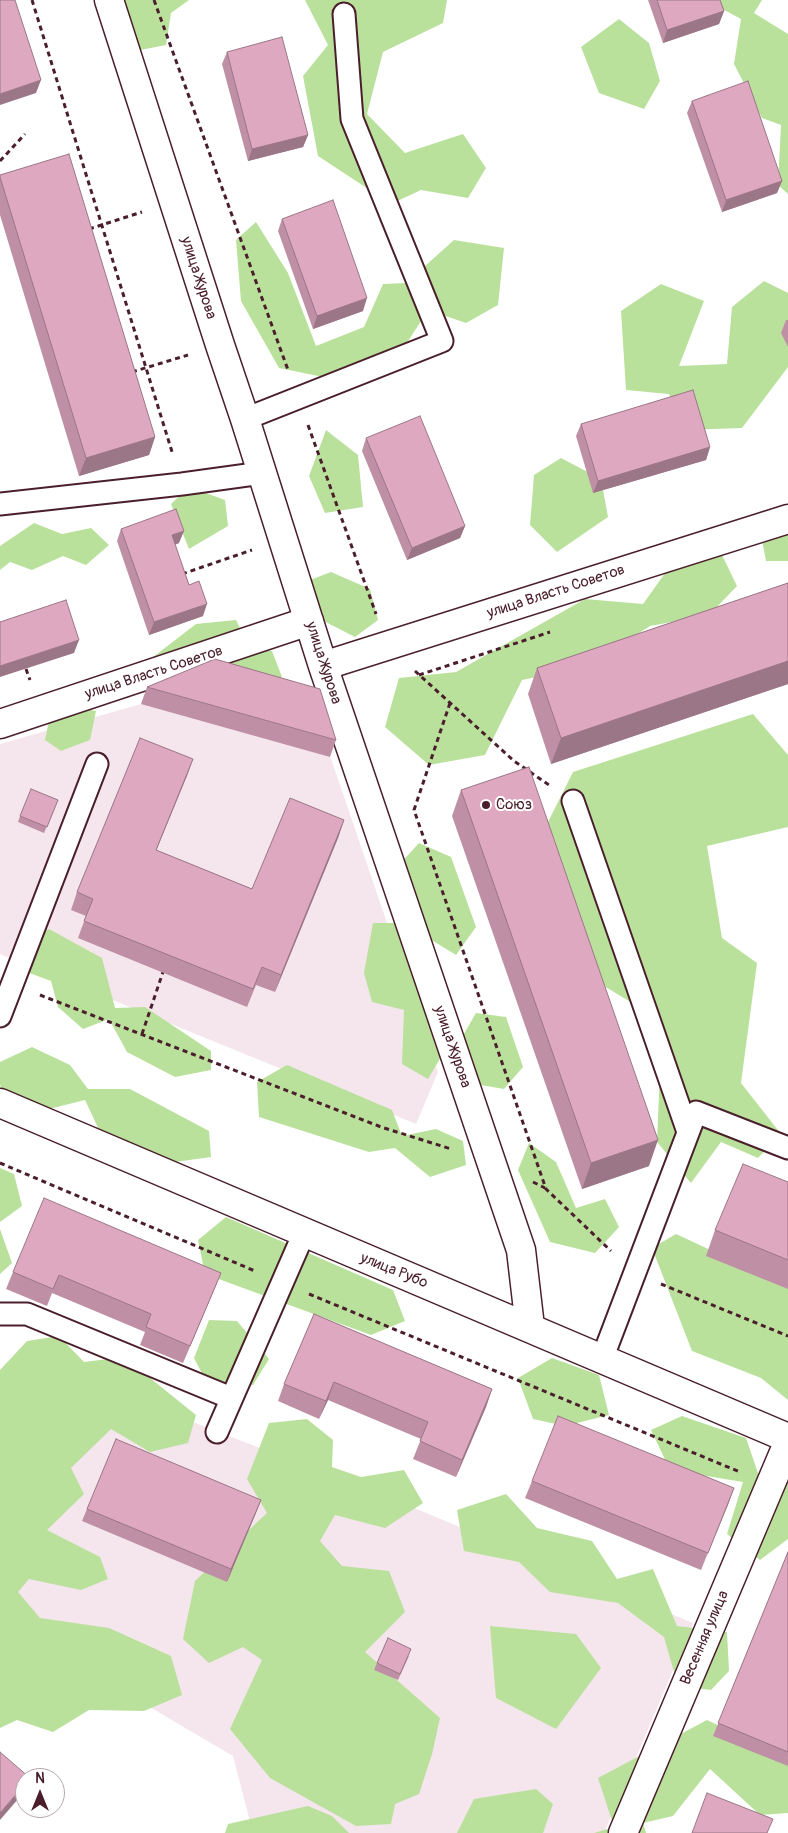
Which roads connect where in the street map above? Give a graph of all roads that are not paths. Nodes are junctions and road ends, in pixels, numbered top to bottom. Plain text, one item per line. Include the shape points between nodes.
1 (109, 0) edge
2 (344, 14) dead end
3 (245, 419) junction
4 (262, 473) junction
5 (0, 504) edge
6 (788, 518) edge
7 (309, 621) junction
8 (323, 666) junction
9 (0, 724) edge
10 (97, 764) dead end
11 (573, 801) road end
12 (0, 1016) edge
13 (0, 1103) edge
14 (0, 1108) edge
15 (688, 1132) junction
16 (788, 1148) edge
17 (304, 1233) junction
18 (0, 1314) edge
19 (530, 1327) junction
20 (602, 1359) junction
21 (231, 1398) junction
22 (217, 1432) dead end
23 (788, 1438) edge
24 (788, 1443) edge
25 (622, 1833) edge

1 - 3 street, улица Журова
2 - 3 lane via 352,118 442,341
3 - 4 street, улица Журова
4 - 5 lane
4 - 7 street, улица Журова
6 - 8 street, улица Власть Советов
7 - 8 street, улица Журова
7 - 9 street, улица Власть Советов
8 - 19 street, улица Журова via 521,1250
10 - 12 lane
11 - 15 lane
13 - 14 street
13 - 17 street, улица Рубо
15 - 16 lane via 696,1112
15 - 20 lane
17 - 19 street, улица Рубо
17 - 21 lane
18 - 21 lane via 27,1314
19 - 20 street, улица Рубо
20 - 23 street, улица Рубо
21 - 22 lane
24 - 25 street, Весенняя улица

